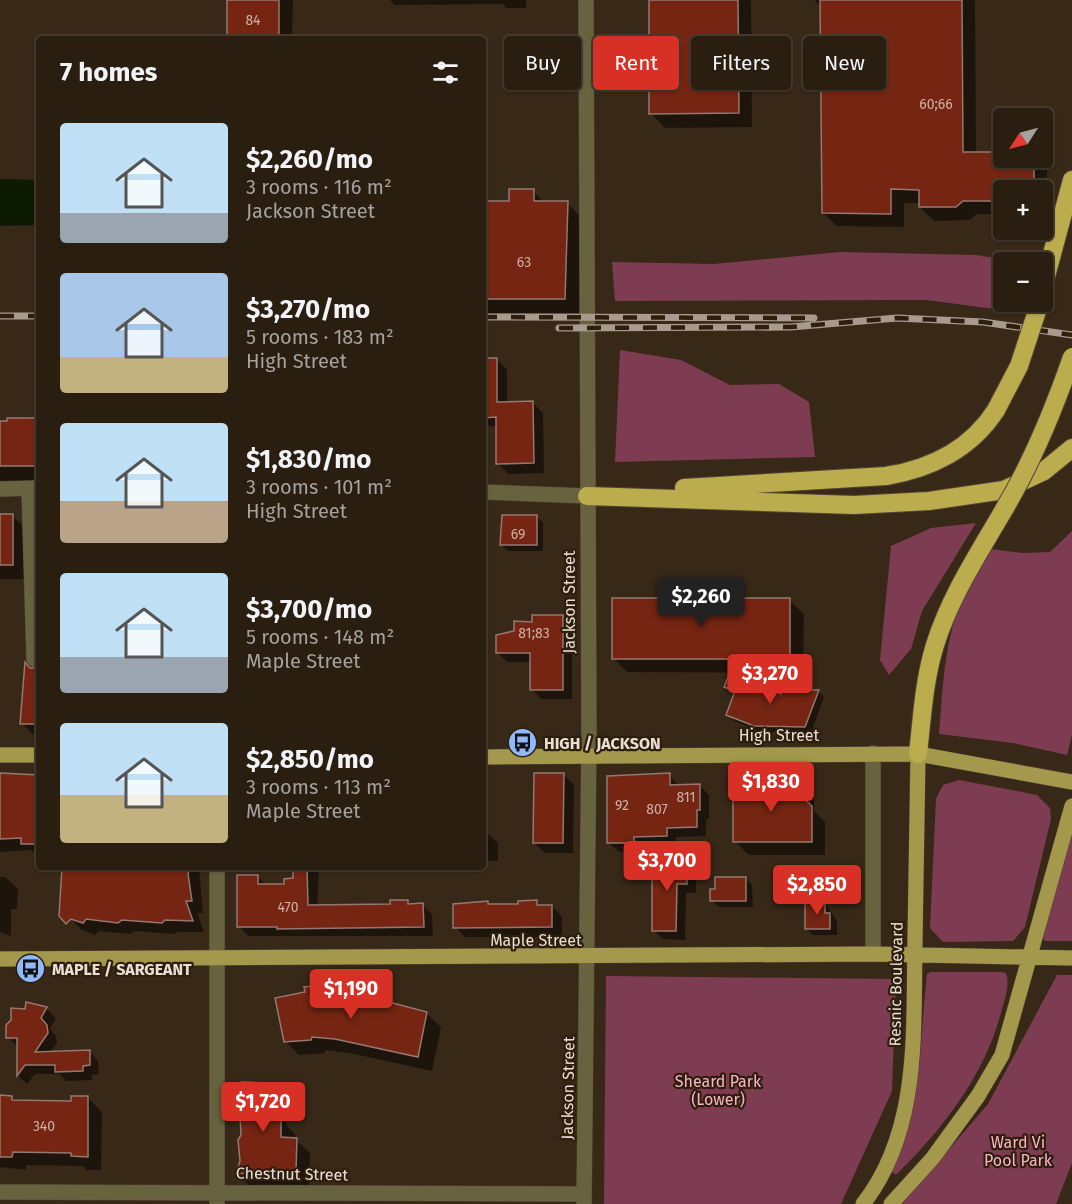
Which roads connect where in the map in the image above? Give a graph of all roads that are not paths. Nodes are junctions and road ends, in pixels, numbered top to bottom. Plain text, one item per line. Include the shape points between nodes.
1 (586, 0) edge
2 (1072, 180) edge
3 (1053, 252) edge
4 (1037, 312) edge
5 (1072, 357) edge
6 (1072, 448) edge
7 (0, 489) edge
8 (34, 489) edge
9 (486, 492) edge
10 (587, 496) junction
11 (34, 659) dead end
12 (873, 753) junction
13 (918, 754) junction
14 (0, 755) edge
15 (36, 755) edge
16 (588, 756) junction
17 (486, 758) edge
18 (1072, 782) edge
19 (1072, 806) edge
20 (217, 870) edge
21 (873, 954) junction
22 (914, 957) junction
23 (216, 958) junction
24 (587, 958) junction
25 (1028, 958) junction
26 (1072, 958) edge
27 (0, 959) edge
28 (0, 1192) edge
29 (218, 1198) edge
30 (584, 1199) edge
31 (863, 1204) edge
32 (891, 1204) edge

1 - 10 street, Jackson Street
2 - 3 highway
4 - 10 highway, bridge via 1018,366 984,428 955,452 930,465 902,474
5 - 13 highway, bridge via 1052,417 1026,472 960,583 937,638 928,674
6 - 10 highway via 1044,471 1019,484 980,495 929,501 854,505
7 - 8 street
8 - 11 street
9 - 10 street
10 - 16 street, Jackson Street
12 - 13 main road, High Street
12 - 16 main road, High Street
12 - 21 street
13 - 18 main road, High Street
13 - 22 main road, Resnic Boulevard
14 - 15 main road
16 - 17 main road, High Street
16 - 24 street, Jackson Street
19 - 25 main road
20 - 23 street
21 - 22 main road, Maple Street
21 - 24 main road, Maple Street
22 - 25 main road, Maple Street
22 - 31 main road, Resnic Boulevard via 913,1065 901,1129 873,1191
23 - 24 main road, Maple Street
23 - 27 main road, Maple Street
23 - 29 street
24 - 30 street, Jackson Street
25 - 26 main road, Maple Street
25 - 32 main road via 1002,1055 932,1159
28 - 29 street, Chestnut Street
29 - 30 street, Chestnut Street

